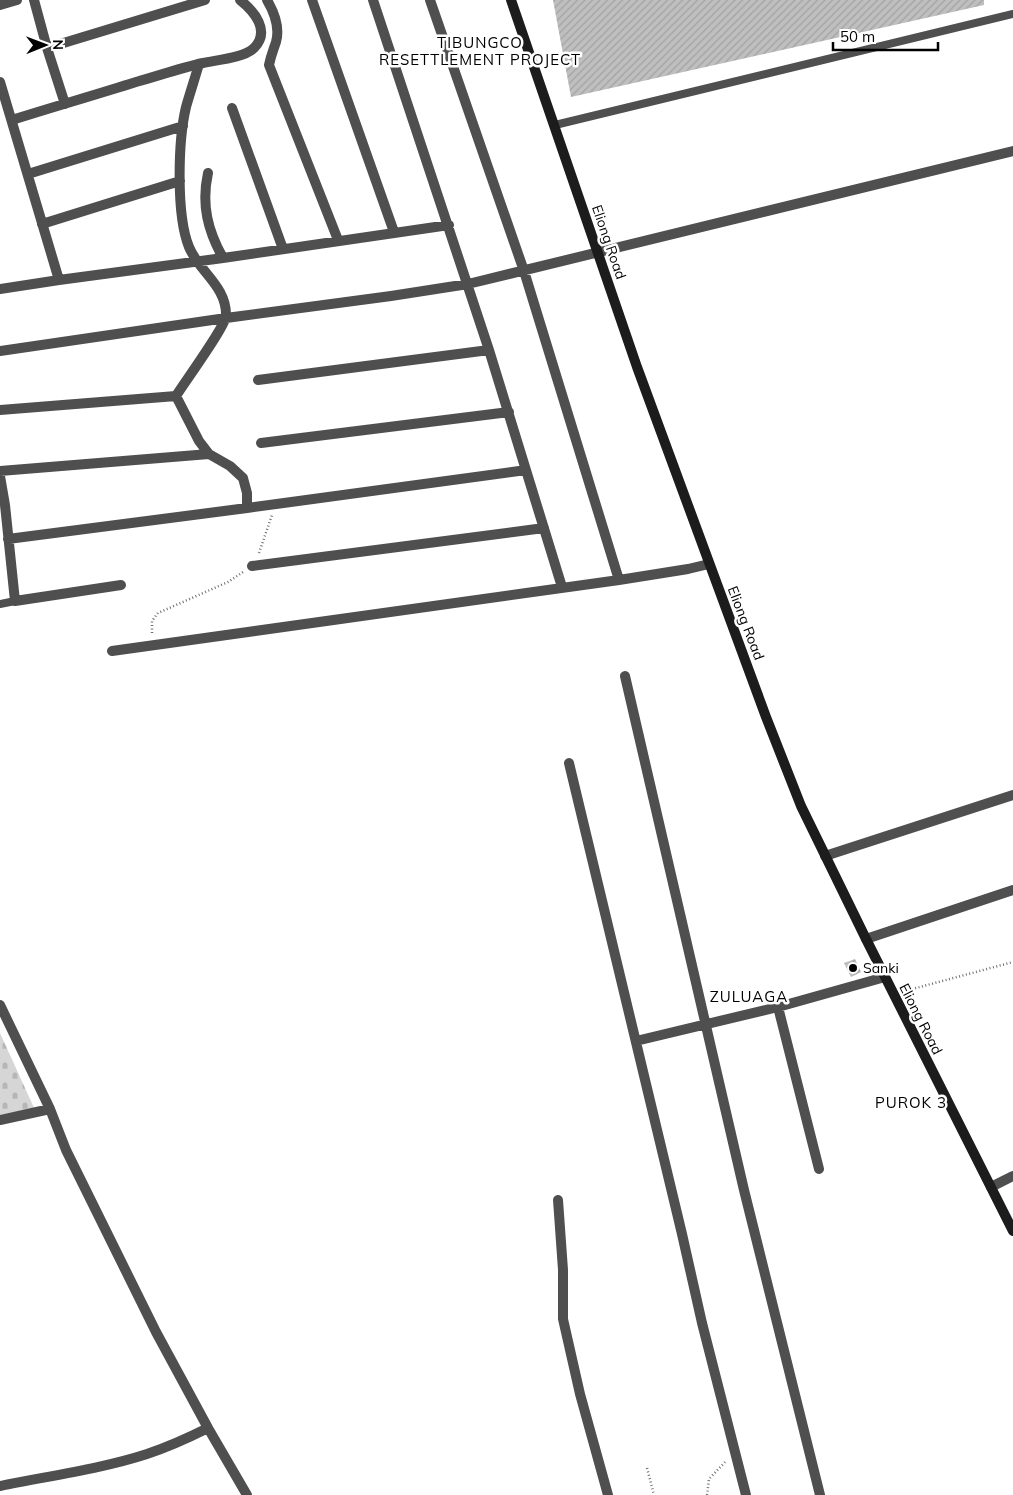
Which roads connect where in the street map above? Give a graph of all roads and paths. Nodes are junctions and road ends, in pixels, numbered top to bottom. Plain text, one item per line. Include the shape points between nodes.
1 (17, 0) edge
2 (34, 0) edge
3 (205, 0) edge
4 (240, 0) edge
5 (267, 0) edge
6 (312, 0) edge
7 (373, 0) edge
8 (430, 0) edge
9 (511, 0) edge
10 (0, 5) edge
11 (1013, 14) edge
12 (47, 48) junction
13 (199, 64) junction
14 (0, 82) edge
15 (65, 104) junction
16 (232, 108) dead end
17 (12, 120) junction
18 (555, 125) junction
19 (183, 126) junction
20 (1013, 150) edge
21 (208, 173) dead end
22 (28, 174) junction
23 (180, 181) junction
24 (42, 224) junction
25 (449, 224) junction
26 (394, 232) junction
27 (338, 240) junction
28 (283, 249) junction
29 (597, 252) junction
30 (223, 258) junction
31 (197, 261) junction
32 (524, 271) junction
33 (0, 277) edge
34 (59, 280) junction
35 (468, 284) junction
36 (2, 289) edge
37 (226, 318) junction
38 (489, 350) junction
39 (0, 351) edge
40 (258, 380) dead end
41 (176, 396) junction
42 (0, 410) edge
43 (508, 412) junction
44 (261, 443) dead end
45 (210, 454) junction
46 (0, 470) edge
47 (526, 470) junction
48 (0, 476) edge
49 (274, 504) junction
50 (247, 508) junction
51 (544, 528) junction
52 (8, 539) junction
53 (709, 564) junction
54 (252, 566) junction
55 (619, 580) junction
56 (122, 585) dead end
57 (562, 587) junction
58 (16, 601) junction
59 (0, 604) edge
60 (154, 645) junction
61 (112, 651) dead end
62 (625, 676) dead end
63 (569, 763) dead end
64 (1013, 795) edge
65 (825, 856) junction
66 (1013, 890) edge
67 (866, 939) junction
68 (1013, 962) edge
69 (885, 977) junction
70 (894, 994) junction
71 (0, 1005) edge
72 (778, 1007) junction
73 (706, 1024) junction
74 (636, 1041) junction
75 (50, 1109) junction
76 (0, 1120) edge
77 (818, 1169) dead end
78 (1013, 1176) edge
79 (991, 1187) junction
80 (558, 1200) dead end
81 (1013, 1231) edge
82 (208, 1428) junction
83 (734, 1452) junction
84 (647, 1468) dead end
85 (0, 1486) edge
86 (247, 1495) edge
87 (608, 1495) edge
88 (654, 1495) edge
89 (706, 1495) edge
90 (746, 1495) edge
91 (820, 1495) edge

1 - 10 street
2 - 12 street
3 - 12 street
4 - 13 street via 258,18 258,42 247,53
5 - 27 street via 278,32 269,64
6 - 26 street
7 - 25 street
8 - 32 street
9 - 18 main road, Eliong Road
11 - 18 lane
12 - 15 street
13 - 15 street
13 - 19 street
14 - 17 street
15 - 17 street
16 - 28 street
17 - 22 street
18 - 29 main road, Eliong Road
19 - 22 street
19 - 23 street
20 - 29 street
21 - 30 street via 204,200 209,227
22 - 24 street
23 - 24 street
23 - 31 street via 184,226 189,247
24 - 34 street
25 - 26 street
25 - 35 street
26 - 27 street
27 - 28 street
28 - 30 street
29 - 32 street
29 - 53 main road, Eliong Road
30 - 31 street
31 - 34 street
31 - 37 street via 219,288
32 - 35 street
32 - 55 street
33 - 36 street
34 - 36 street
35 - 37 street
35 - 38 street
37 - 39 street
37 - 41 street
38 - 40 street
38 - 43 street
41 - 42 street
41 - 45 street via 199,441
43 - 44 street
43 - 47 street
45 - 46 street
45 - 50 street via 243,478
47 - 49 street
47 - 51 street
48 - 52 street
49 - 50 street
49 - 54 path via 265,538
50 - 52 street
51 - 54 street
51 - 57 street
52 - 58 street
53 - 55 street
53 - 65 main road, Eliong Road via 776,744
54 - 60 path via 228,582 158,613 152,621
55 - 57 street
56 - 58 street
57 - 60 street
58 - 59 lane
60 - 61 street
62 - 73 street
63 - 74 street
64 - 65 street
65 - 67 main road, Eliong Road
66 - 67 street
67 - 69 main road, Eliong Road
68 - 70 path
69 - 70 main road, Eliong Road
69 - 72 street
70 - 79 main road, Eliong Road
71 - 75 street
72 - 73 street
72 - 77 street
73 - 74 street
73 - 91 street
74 - 83 street
75 - 76 street
75 - 82 street via 106,1233
78 - 79 street
79 - 81 main road, Eliong Road
80 - 87 street via 563,1319
82 - 85 street via 138,1456
82 - 86 street
83 - 89 path via 709,1479
83 - 90 street
84 - 88 path

